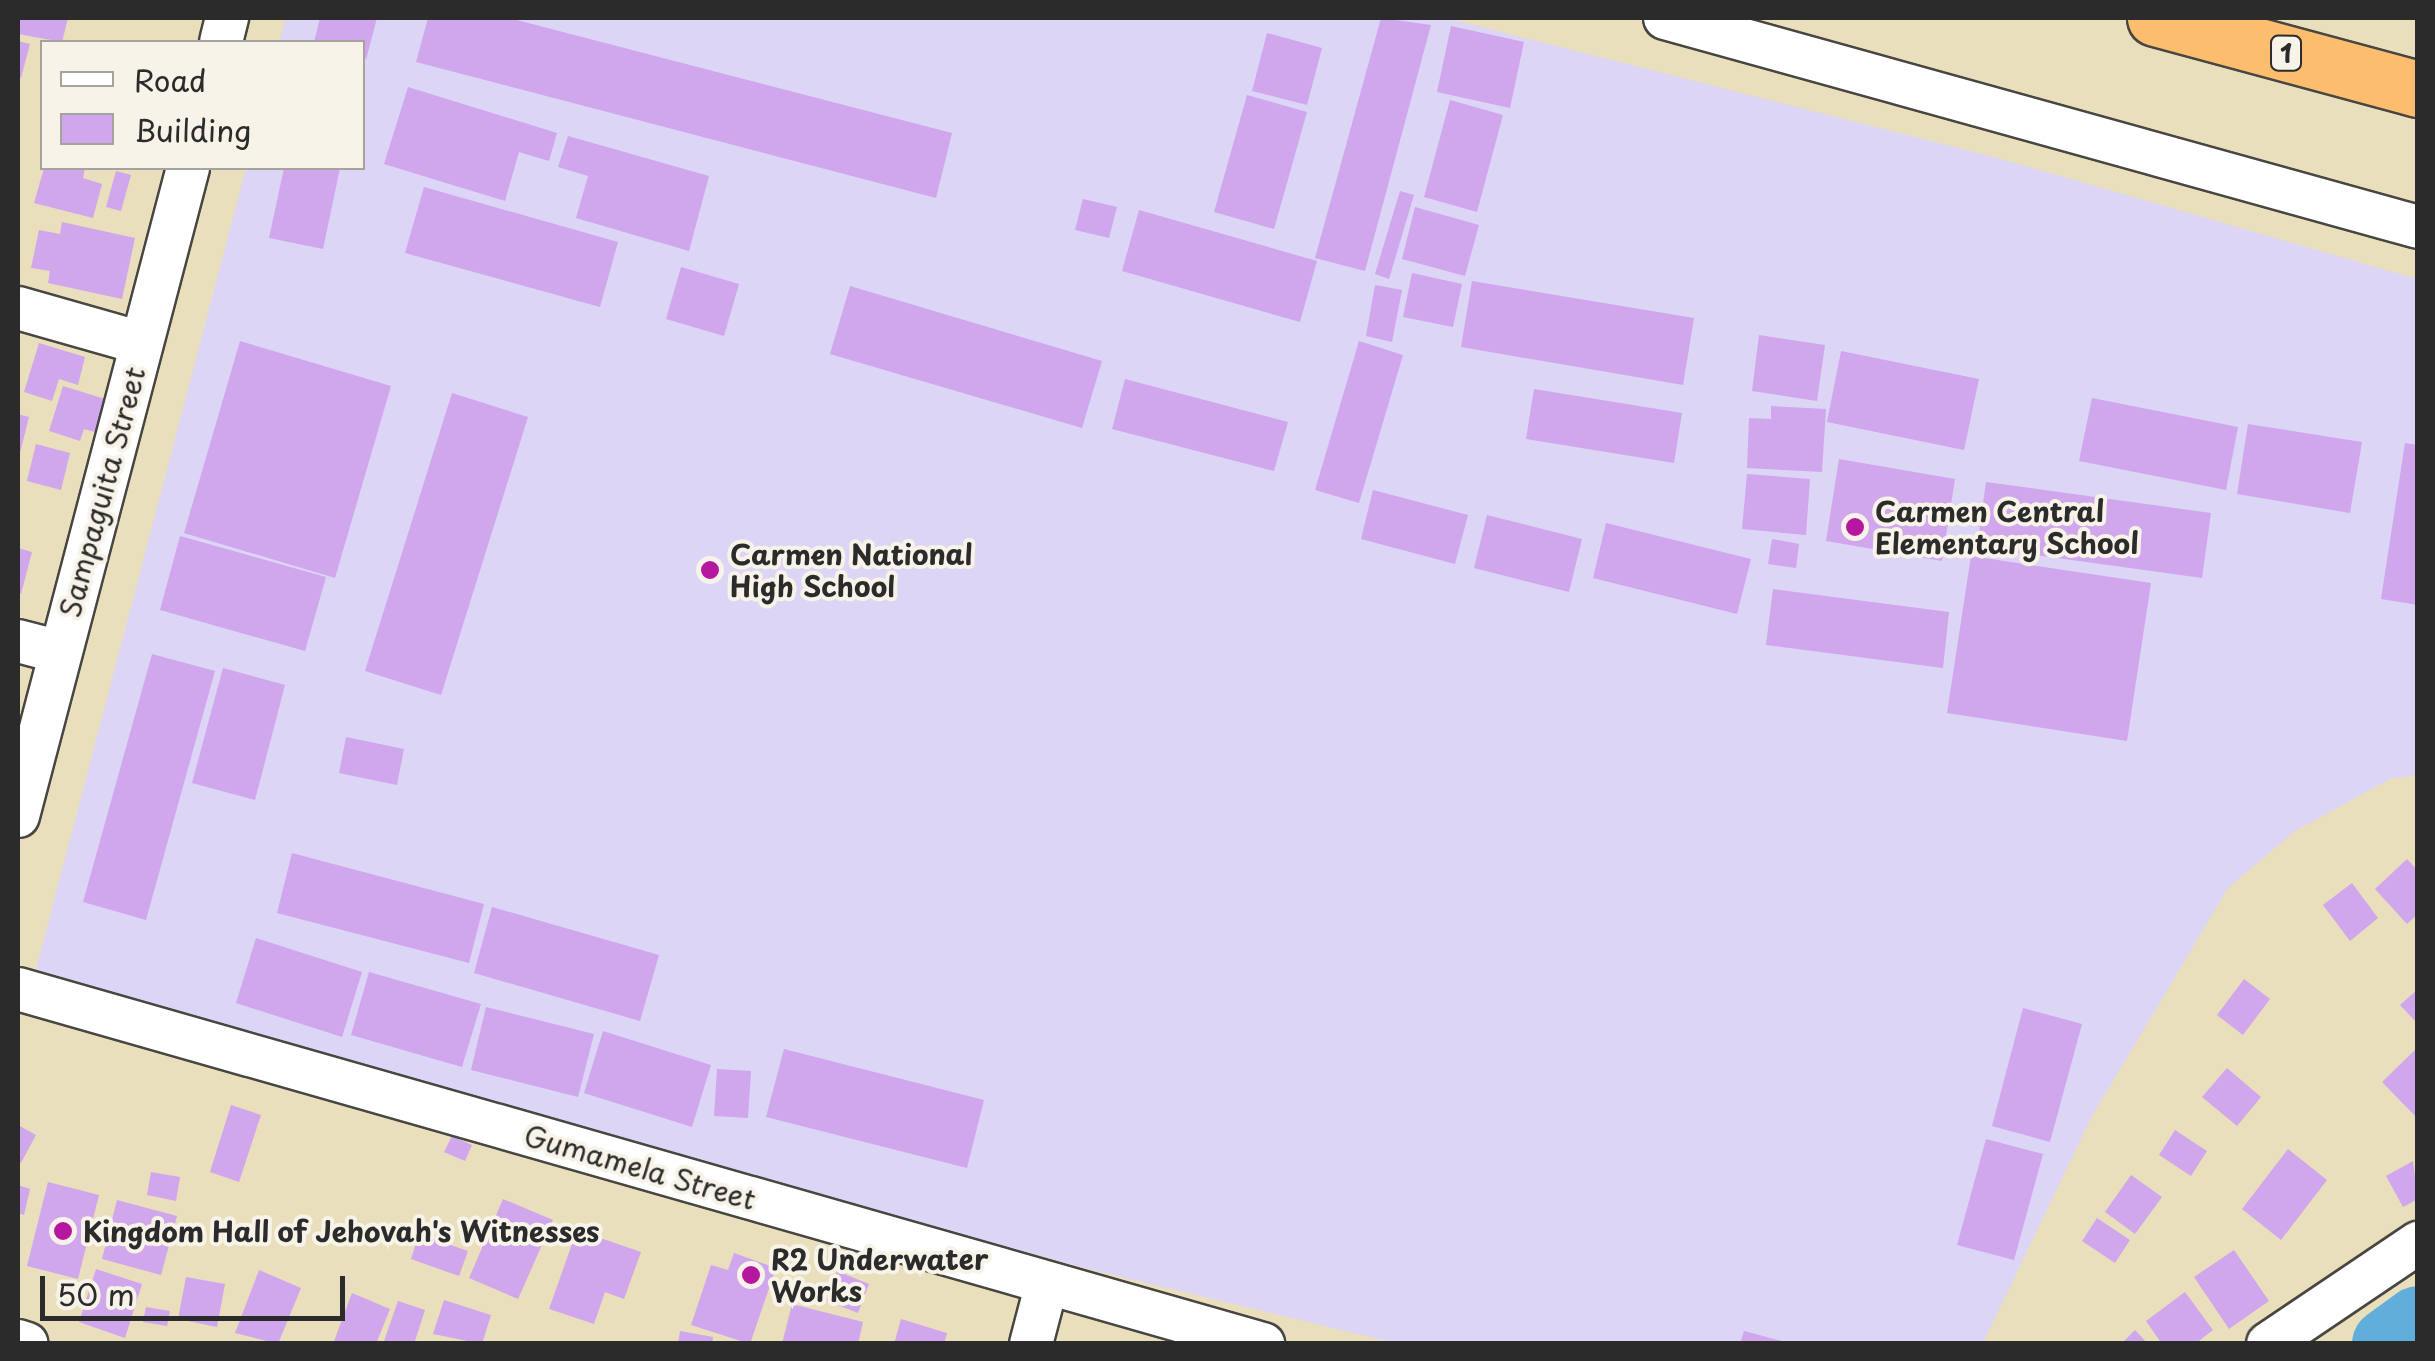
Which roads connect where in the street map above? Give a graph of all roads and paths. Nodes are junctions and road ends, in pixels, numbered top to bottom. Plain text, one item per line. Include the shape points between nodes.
1 (1665, 18) edge
2 (2154, 18) edge
3 (2418, 89) edge
4 (187, 170) edge
5 (2418, 226) edge
6 (18, 308) edge
7 (141, 343) junction
8 (18, 641) edge
9 (60, 652) junction
10 (18, 816) edge
11 (18, 990) edge
12 (2418, 1243) edge
13 (1046, 1283) junction
14 (18, 1341) edge
15 (26, 1344) edge
16 (1030, 1344) edge
17 (1263, 1344) edge
18 (2268, 1344) edge

1 - 5 street
2 - 3 highway, 1
4 - 7 street, Sampaguita Street
6 - 7 street
7 - 9 street, Sampaguita Street
8 - 9 street
9 - 10 street, Sampaguita Street
11 - 13 street, Gumamela Street
12 - 18 street
13 - 16 street
13 - 17 street, Gumamela Street
14 - 15 street

